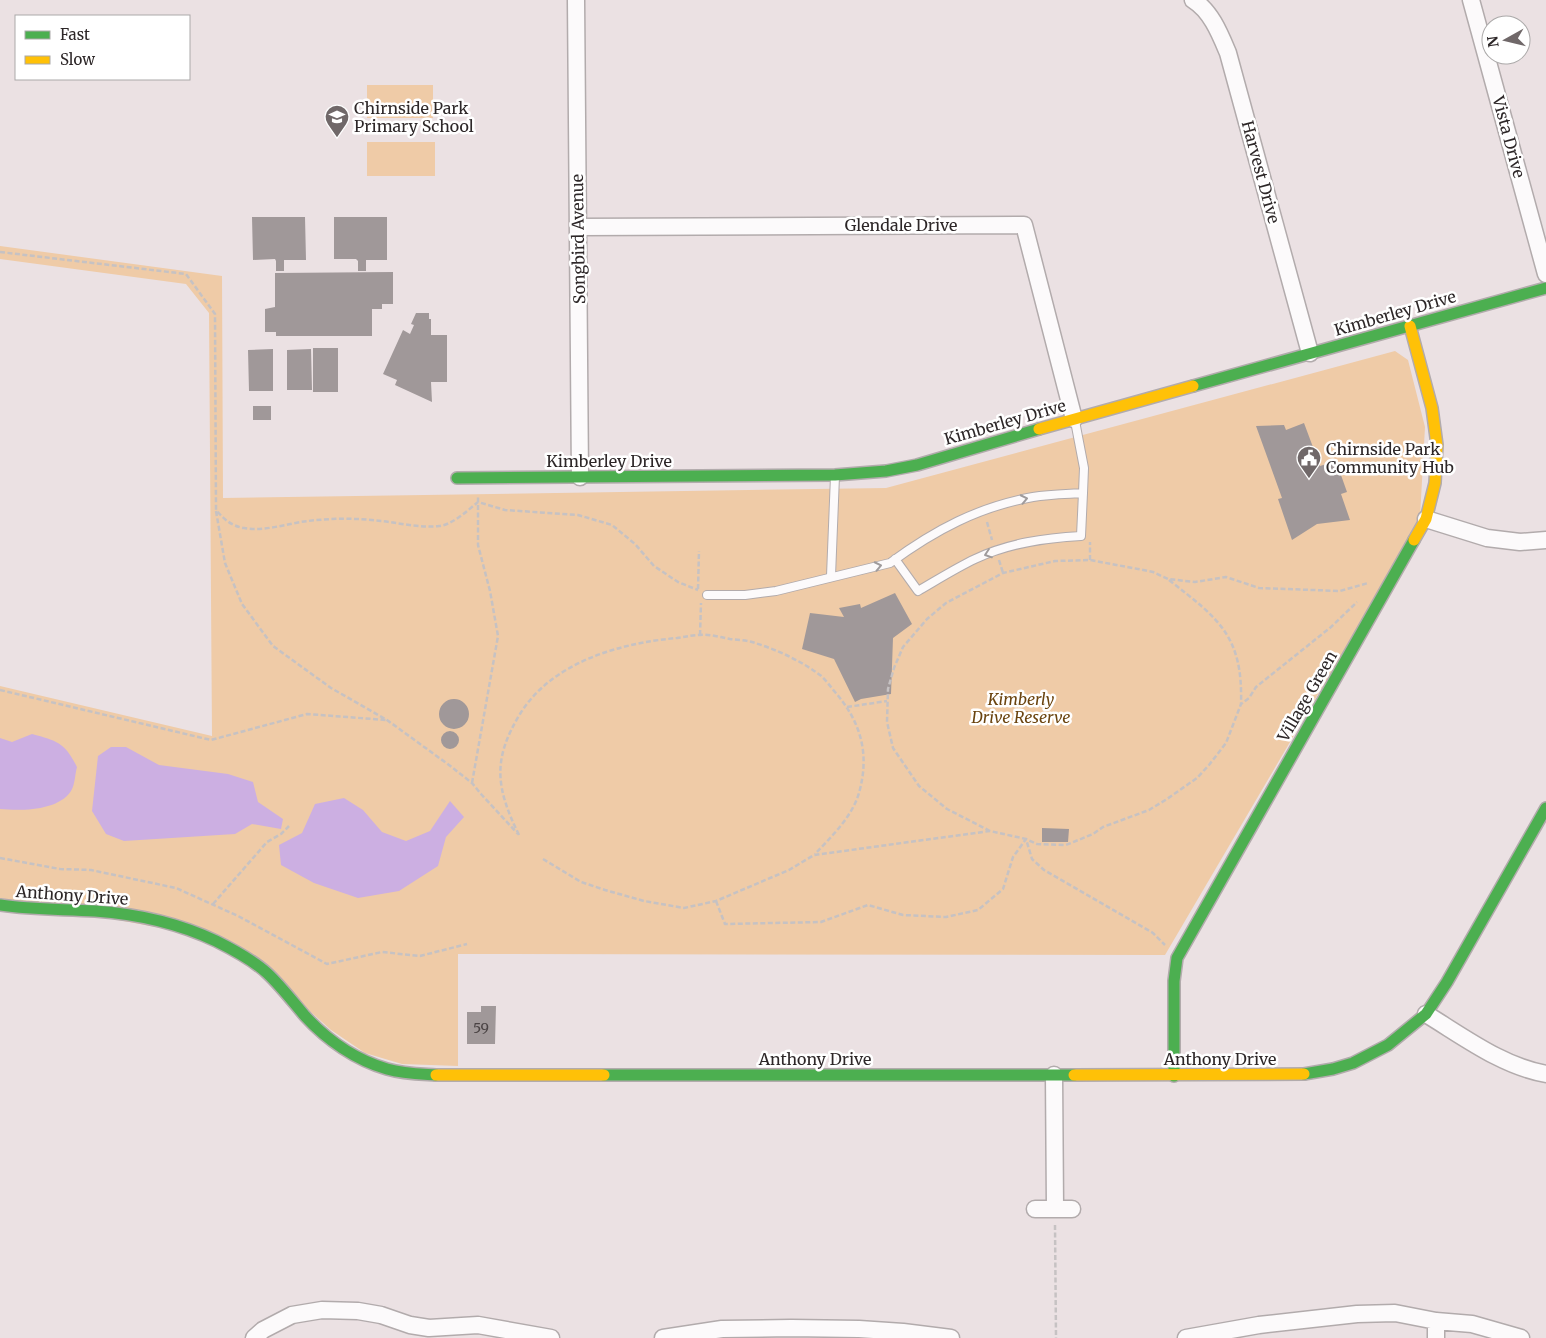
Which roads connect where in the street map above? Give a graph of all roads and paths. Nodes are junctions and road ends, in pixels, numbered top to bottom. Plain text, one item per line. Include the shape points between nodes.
1 (576, 0) edge
2 (1193, 0) edge
3 (1471, 0) edge
4 (578, 227) junction
5 (0, 252) edge
6 (1546, 274) edge
7 (1546, 288) edge
8 (1410, 326) junction
9 (1310, 353) junction
10 (1074, 419) junction
11 (835, 475) junction
12 (580, 477) junction
13 (456, 478) dead end
14 (478, 478) junction
15 (1083, 493) junction
16 (478, 502) junction
17 (216, 510) junction
18 (1426, 519) junction
19 (1546, 540) edge
20 (699, 551) dead end
21 (895, 559) junction
22 (831, 576) junction
23 (1168, 579) junction
24 (1367, 589) dead end
25 (702, 594) junction
26 (1362, 595) dead end
27 (700, 634) junction
28 (0, 690) edge
29 (888, 701) junction
30 (1241, 704) junction
31 (847, 707) junction
32 (387, 720) junction
33 (472, 783) junction
34 (1546, 808) edge
35 (289, 826) dead end
36 (990, 831) junction
37 (1026, 839) junction
38 (814, 855) junction
39 (0, 858) edge
40 (543, 859) dead end
41 (716, 901) junction
42 (212, 904) junction
43 (0, 905) edge
44 (467, 944) dead end
45 (1177, 958) junction
46 (1426, 1014) junction
47 (1546, 1074) edge
48 (1054, 1076) junction
49 (1174, 1076) junction
50 (1055, 1208) junction
51 (1035, 1209) dead end
52 (1072, 1209) dead end
53 (1436, 1322) junction
54 (791, 1333) edge
55 (1221, 1335) edge
56 (254, 1338) edge
57 (551, 1338) edge
58 (662, 1338) edge
59 (951, 1338) edge
60 (1056, 1338) edge
61 (1186, 1338) edge
62 (1436, 1338) edge
63 (1521, 1338) edge

1 - 4 street, Songbird Avenue
2 - 9 street, Harvest Drive via 1216,26 1228,53
3 - 6 street, Vista Drive
4 - 10 street, Glendale Drive via 1024,225
4 - 12 street, Songbird Avenue
5 - 17 path via 186,274 215,314
7 - 8 street, Kimberley Drive
8 - 9 street, Kimberley Drive
8 - 18 street, Village Green via 1432,408 1438,445 1435,483
9 - 10 street, Kimberley Drive
10 - 11 street, Kimberley Drive via 917,465
10 - 15 lane via 1084,468
11 - 12 street, Kimberley Drive
11 - 22 lane
12 - 14 street, Kimberley Drive
13 - 14 street, Kimberley Drive
14 - 16 path
21 -> 15 lane via 948,525 983,510 1035,497
15 -> 21 lane via 1081,536 1023,543 976,558 918,591
16 - 17 path via 461,516 440,526 343,519 244,528 226,521
16 - 25 path via 505,510 578,515 612,525 654,566
16 - 33 path via 478,545 498,636
17 - 32 path via 228,572 242,604 273,646 332,688
18 - 19 street via 1486,538 1520,542
18 - 45 street, Village Green
20 - 25 path
22 -> 21 lane via 890,563
22 - 25 lane via 776,591 745,595
23 - 24 path via 1194,582 1226,577 1259,588 1340,591 1372,582
23 - 29 path via 1153,572 1090,560 1055,561 1003,572 946,603 927,619 903,647 888,689
23 - 30 path via 1210,612 1225,631 1239,662
25 - 27 path
26 - 30 path via 1331,627 1256,687
27 - 31 path via 750,642 790,657 820,676
27 - 33 path via 629,644 595,655 573,666 532,697 509,733 501,755 502,790 520,835
28 - 32 path via 212,740 308,714
29 - 31 path
29 - 36 path via 887,722 893,748 919,786 947,809
30 - 37 path via 1226,743 1209,765 1197,778 1167,799 1149,810 1066,845 1037,844
31 - 38 path via 859,731 862,747 863,771 858,795 840,826
32 - 33 path
34 - 46 street, Anthony Drive
35 - 42 path via 266,842
36 - 37 path
36 - 38 path
37 - 41 path via 1013,857 1003,889 978,910 946,918 903,915 868,904 821,922 725,924
37 - 45 path via 1032,859 1044,870 1153,933
38 - 41 path via 789,870
39 - 42 path via 60,869 91,870 158,884 176,888
40 - 41 path via 581,882 644,901 684,908
42 - 44 path via 327,964 382,952 420,956
43 - 48 street, Anthony Drive via 137,916 208,937 266,972 312,1024 336,1044 364,1061 398,1072 440,1075
45 - 49 street, Village Green
46 - 47 street via 1499,1058 1525,1070
46 - 49 street, Anthony Drive via 1388,1044 1353,1063 1333,1069 1284,1075
48 - 49 street, Anthony Drive
48 - 50 street
50 - 51 street
50 - 52 street
50 - 60 path
53 - 55 street via 1395,1313 1357,1314 1259,1325
53 - 62 street
53 - 63 street via 1472,1324
54 - 58 street via 722,1329
54 - 59 street via 859,1329
55 - 61 street
56 - 57 street via 292,1315 322,1310 358,1311 429,1328 478,1325

